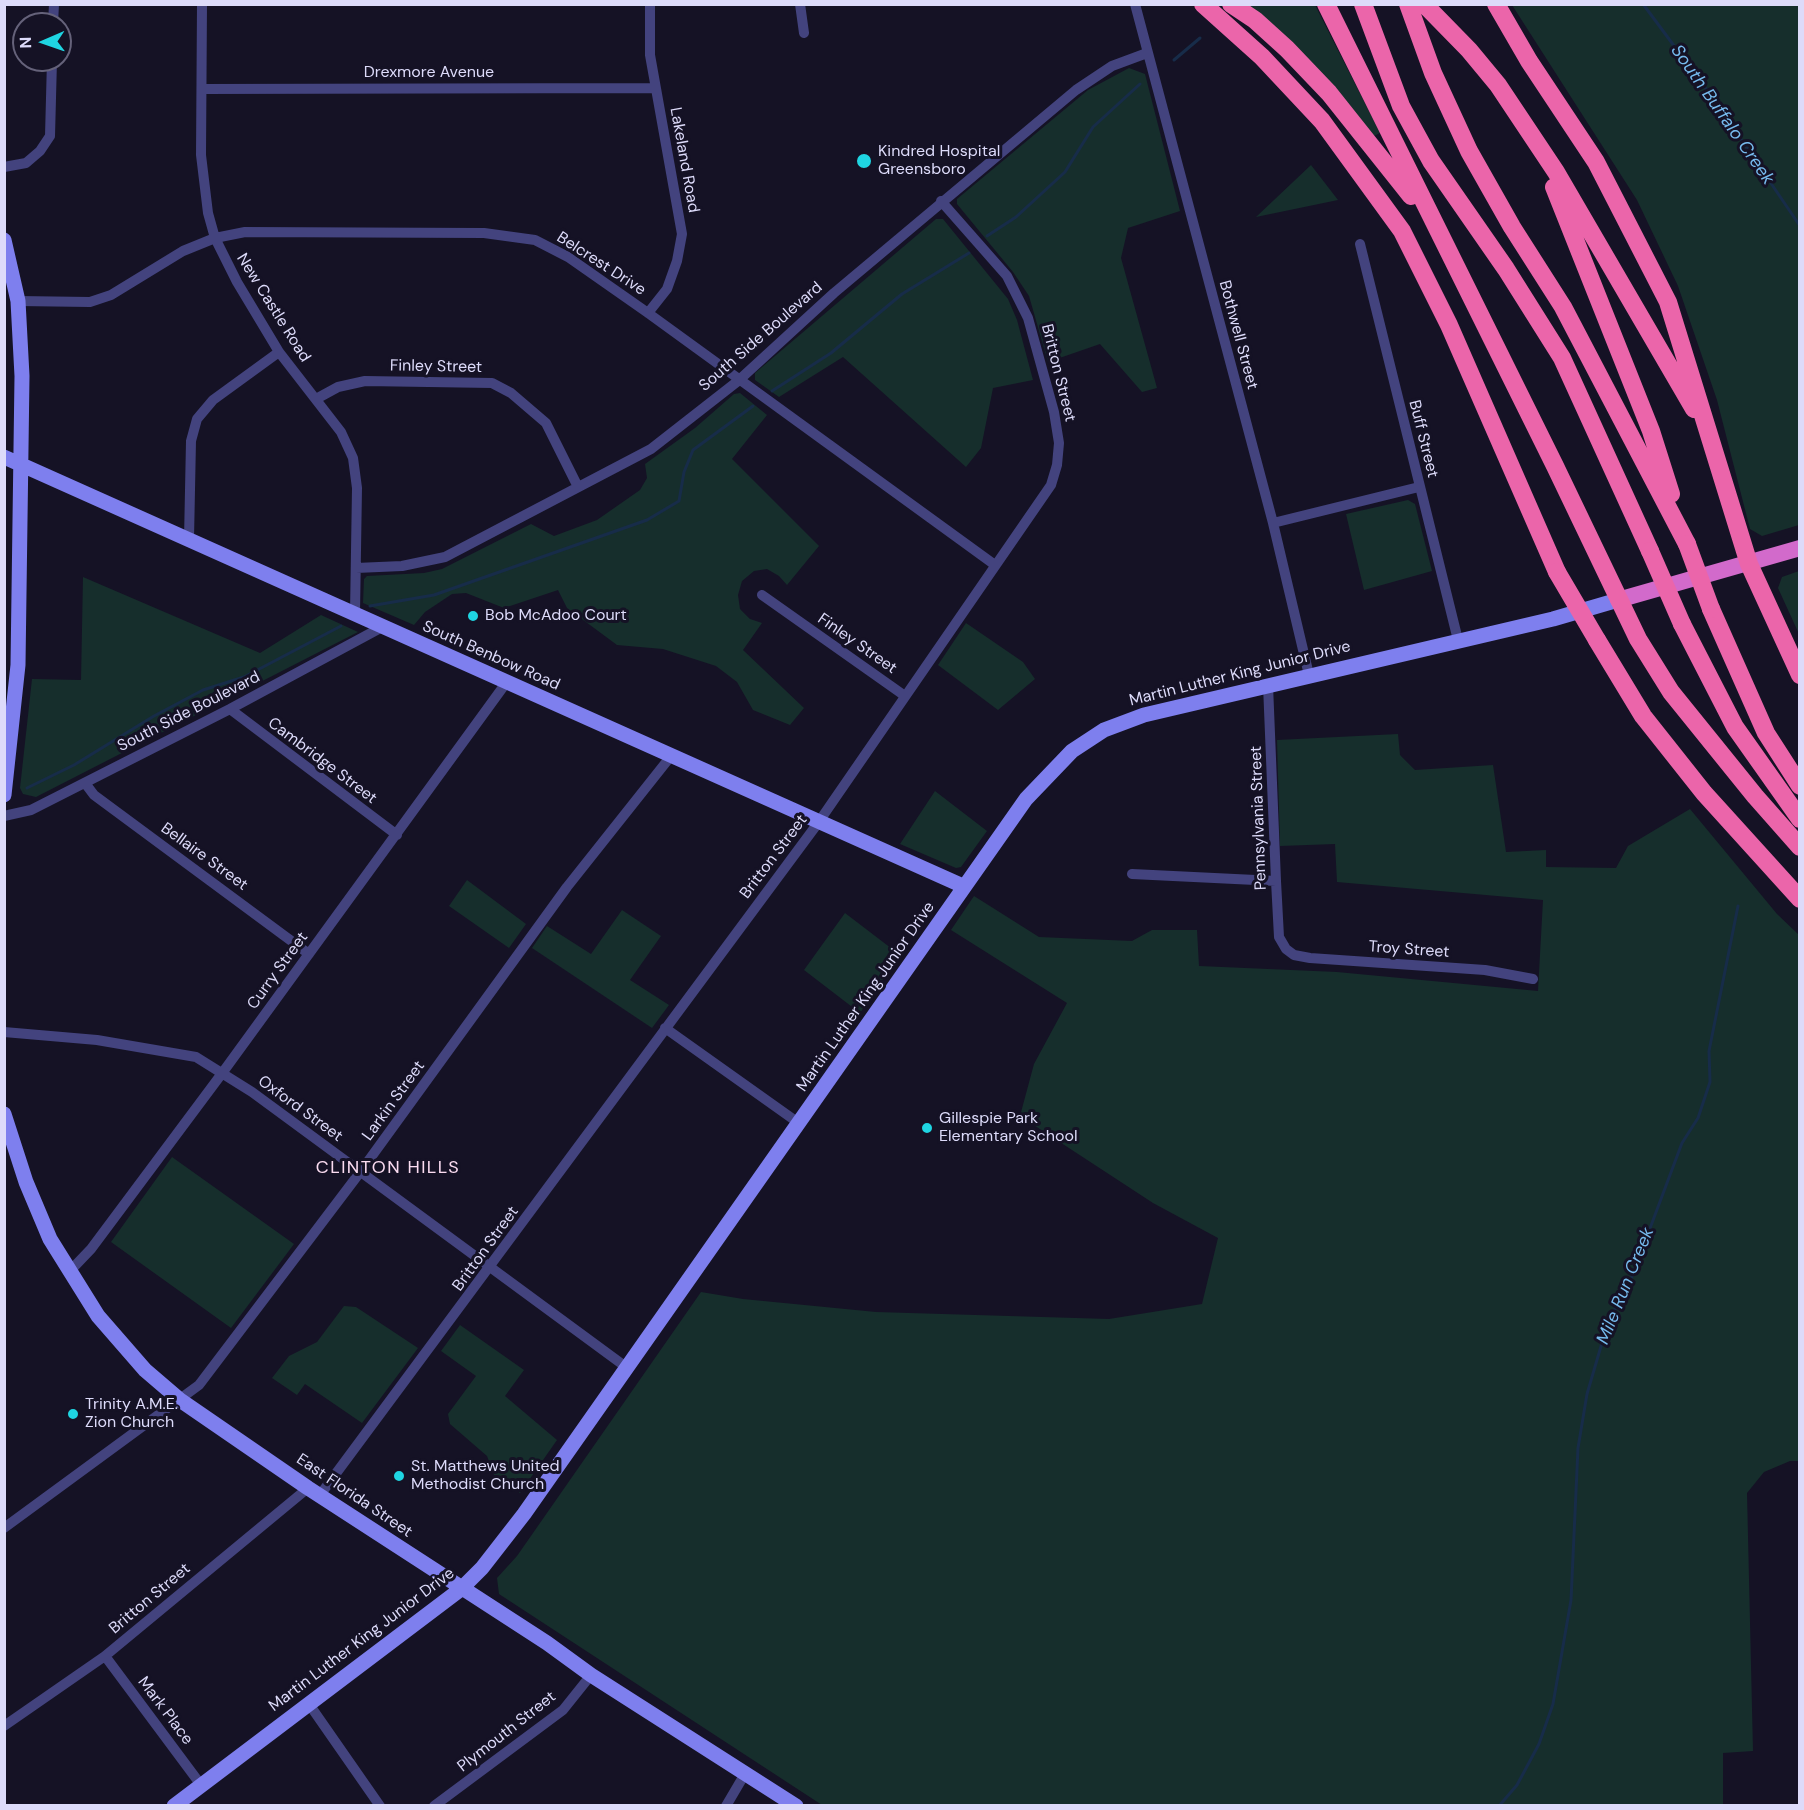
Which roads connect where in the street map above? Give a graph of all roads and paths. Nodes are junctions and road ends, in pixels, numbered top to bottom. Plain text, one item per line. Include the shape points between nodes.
1 (202, 4) edge
2 (650, 4) edge
3 (800, 4) edge
4 (1135, 4) edge
5 (1203, 4) edge
6 (1232, 4) edge
7 (1326, 4) edge
8 (1363, 4) edge
9 (1408, 4) edge
10 (1424, 4) edge
11 (1496, 4) edge
12 (804, 33) dead end
13 (1147, 53) junction
14 (52, 72) edge
15 (656, 87) junction
16 (202, 89) junction
17 (1527, 128) junction
18 (4, 167) edge
19 (941, 201) junction
20 (215, 238) junction
21 (4, 240) edge
22 (1360, 244) dead end
23 (18, 301) junction
24 (1472, 302) junction
25 (648, 313) junction
26 (279, 352) junction
27 (738, 381) junction
28 (316, 399) junction
29 (1714, 448) junction
30 (4, 457) edge
31 (21, 465) junction
32 (578, 487) junction
33 (1419, 487) junction
34 (1273, 523) junction
35 (189, 539) junction
36 (1687, 544) junction
37 (1800, 548) edge
38 (1749, 564) junction
39 (995, 565) junction
40 (356, 568) junction
41 (762, 595) dead end
42 (1618, 600) junction
43 (355, 613) junction
44 (384, 626) junction
45 (1458, 640) junction
46 (1309, 675) junction
47 (1800, 675) edge
48 (506, 683) junction
49 (1269, 685) junction
50 (905, 696) junction
51 (230, 709) junction
52 (671, 756) junction
53 (85, 783) junction
54 (1800, 786) edge
55 (4, 795) edge
56 (4, 816) edge
57 (1800, 819) edge
58 (818, 823) junction
59 (397, 835) junction
60 (1800, 847) edge
61 (1132, 874) dead end
62 (1276, 881) junction
63 (963, 886) junction
64 (1800, 899) edge
65 (1286, 949) joint
66 (309, 954) junction
67 (1533, 979) dead end
68 (665, 1028) junction
69 (4, 1032) edge
70 (223, 1072) junction
71 (4, 1114) edge
72 (800, 1124) junction
73 (361, 1171) junction
74 (490, 1268) junction
75 (69, 1272) junction
76 (626, 1367) junction
77 (180, 1400) junction
78 (314, 1492) junction
79 (4, 1528) edge
80 (461, 1589) junction
81 (105, 1656) junction
82 (591, 1675) junction
83 (309, 1704) junction
84 (4, 1726) edge
85 (746, 1772) junction
86 (201, 1785) junction
87 (174, 1806) edge
88 (380, 1806) edge
89 (434, 1806) edge
90 (726, 1806) edge
91 (796, 1806) edge

1 - 16 street, New Castle Road
2 - 15 street, Lakeland Road via 650,55
3 - 12 street
4 - 13 street, Bothwell Street
5 - 64 highway, bridge via 1262,57 1322,121 1402,231 1449,325 1557,572 1597,640 1643,716 1704,793
6 - 24 highway via 1287,49 1376,149 1418,206
7 - 24 highway
8 - 57 highway, bridge via 1401,106 1431,161 1563,358 1682,624 1735,727
9 - 36 highway via 1417,34 1469,151 1563,307
10 - 17 highway via 1469,50
11 - 29 highway via 1596,162 1646,255 1682,339
13 - 19 street, South Side Boulevard via 1112,66 1076,90
13 - 34 street, Bothwell Street
14 - 18 street via 50,136 27,163
15 - 16 street, Drexmore Avenue
15 - 25 street, Lakeland Road via 682,234 667,289
16 - 20 street, New Castle Road via 204,188
17 - 29 highway via 1679,380
17 - 36 highway via 1651,431
19 - 27 street, South Side Boulevard
19 - 39 street, Britton Street via 1019,295 1037,350 1059,443 1051,485
20 - 23 street, Belcrest Drive via 183,250 111,295 90,302
20 - 25 street, Belcrest Drive via 245,232 518,236 568,257
20 - 26 street, New Castle Road
21 - 23 main road
22 - 33 street, Buff Street
23 - 31 main road via 22,341
24 - 42 highway
25 - 27 street, Belcrest Drive
26 - 28 street, New Castle Road
26 - 35 street via 213,400 197,419 191,441
27 - 32 street, South Side Boulevard via 651,449
27 - 39 street, Belcrest Drive
28 - 32 street, Finley Street via 338,387 365,381 492,383 511,393 546,423
28 - 40 street, New Castle Road via 341,432 353,458 357,488
29 - 38 highway
30 - 31 main road, South Benbow Road
31 - 35 main road, South Benbow Road
31 - 55 main road via 18,665
32 - 40 street, South Side Boulevard via 445,557 402,566
33 - 34 street
33 - 45 street, Buff Street
34 - 46 street, Bothwell Street
35 - 43 main road, South Benbow Road
36 - 54 highway, bridge via 1766,733
37 - 38 highway, Martin Luther King Junior Drive
38 - 42 highway, Martin Luther King Junior Drive
38 - 47 highway
39 - 50 street, Britton Street
40 - 43 street, New Castle Road
41 - 50 street, Finley Street
42 - 45 main road, Martin Luther King Junior Drive
42 - 60 highway via 1671,692
43 - 44 main road, South Benbow Road
44 - 48 main road, South Benbow Road
44 - 51 street, South Side Boulevard
45 - 46 main road, Martin Luther King Junior Drive
46 - 49 main road, Martin Luther King Junior Drive
48 - 52 main road, South Benbow Road
48 - 59 street, Curry Street
49 - 62 street, Pennsylvania Street
49 - 63 main road, Martin Luther King Junior Drive via 1134,718 1081,744 1041,780
50 - 58 street, Britton Street
51 - 53 street, South Side Boulevard
51 - 59 street, Cambridge Street
52 - 58 main road, South Benbow Road
52 - 73 street, Larkin Street via 567,887
53 - 56 street, South Side Boulevard via 31,810
53 - 66 street, Bellaire Street via 94,795
58 - 63 main road, South Benbow Road
58 - 68 street, Britton Street
59 - 66 street, Curry Street
61 - 62 street
62 - 65 street, Pennsylvania Street via 1280,937
63 - 72 main road, Martin Luther King Junior Drive
65 - 67 street, Troy Street via 1294,956 1310,958 1485,970
66 - 70 street, Curry Street
68 - 72 street
68 - 74 street, Britton Street
69 - 70 street, Oxford Street via 170,1051 196,1057
70 - 73 street, Oxford Street
70 - 75 street, Curry Street via 91,1249
71 - 75 main road, East Florida Street via 36,1207
72 - 76 main road, Martin Luther King Junior Drive
73 - 74 street, Oxford Street
73 - 77 street, Larkin Street via 199,1385
74 - 76 street, Oxford Street
74 - 78 street, Britton Street
75 - 77 main road, East Florida Street via 121,1344
76 - 80 main road, Martin Luther King Junior Drive via 525,1514
77 - 78 main road, East Florida Street
77 - 79 street, Larkin Street
78 - 80 main road, East Florida Street
78 - 81 street, Britton Street
80 - 82 main road, East Florida Street
80 - 83 main road, Martin Luther King Junior Drive
81 - 84 street, Britton Street
81 - 86 street, Mark Place
82 - 85 main road, East Florida Street
82 - 89 street, Plymouth Street via 563,1710
83 - 86 main road, Martin Luther King Junior Drive
83 - 88 street
85 - 90 street
85 - 91 main road, East Florida Street
86 - 87 main road, Martin Luther King Junior Drive

